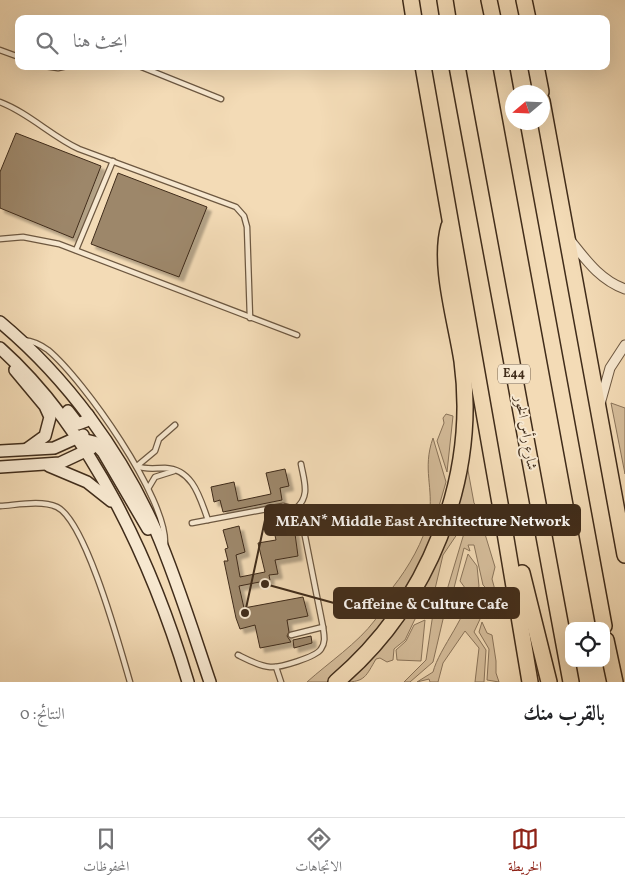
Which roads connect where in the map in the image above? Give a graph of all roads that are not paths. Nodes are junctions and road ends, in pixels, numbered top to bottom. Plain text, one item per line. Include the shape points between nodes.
1 (411, 0) edge
2 (445, 0) edge
3 (489, 0) edge
4 (524, 0) edge
5 (413, 15) edge
6 (447, 15) edge
7 (491, 15) edge
8 (527, 15) edge
9 (0, 50) edge
10 (15, 56) edge
11 (149, 70) edge
12 (424, 70) edge
13 (458, 70) edge
14 (502, 70) edge
15 (537, 70) edge
16 (540, 85) edge
17 (221, 98) dead end
18 (0, 102) edge
19 (547, 130) edge
20 (113, 161) junction
21 (451, 220) junction
22 (567, 237) junction
23 (0, 238) edge
24 (76, 250) junction
25 (625, 290) edge
26 (250, 318) junction
27 (0, 322) edge
28 (298, 335) dead end
29 (0, 339) edge
30 (20, 339) junction
31 (625, 344) edge
32 (4, 351) edge
33 (598, 412) junction
34 (88, 415) junction
35 (175, 425) dead end
36 (96, 427) junction
37 (78, 438) junction
38 (102, 446) junction
39 (27, 450) junction
40 (0, 451) edge
41 (89, 456) junction
42 (45, 464) junction
43 (300, 464) dead end
44 (136, 466) junction
45 (0, 467) edge
46 (176, 471) junction
47 (149, 488) junction
48 (0, 506) edge
49 (501, 508) junction
50 (295, 509) junction
51 (119, 510) junction
52 (208, 520) junction
53 (192, 523) dead end
54 (165, 553) junction
55 (625, 555) edge
56 (603, 622) edge
57 (323, 627) junction
58 (291, 635) dead end
59 (238, 656) dead end
60 (610, 659) edge
61 (276, 667) junction
62 (130, 682) edge
63 (188, 682) edge
64 (210, 682) edge
65 (281, 682) edge
66 (336, 682) edge
67 (530, 682) edge
68 (549, 682) edge
69 (570, 682) edge
70 (615, 682) edge

1 - 5 highway
2 - 6 highway
3 - 7 highway
4 - 8 highway
9 - 10 lane
11 - 17 lane
12 - 21 highway
13 - 69 highway, شارع رأس الخور / E44
14 - 56 highway
15 - 16 highway
18 - 20 lane via 68,144
19 - 22 highway
20 - 24 lane
20 - 26 lane via 230,204 241,212 247,227
21 - 49 highway
21 - 66 highway via 445,252 463,372 465,412 462,453 453,496 438,543 417,585 380,638
22 - 25 street via 596,272
22 - 33 highway
23 - 24 lane via 35,238
24 - 26 lane
26 - 28 lane
27 - 30 street
29 - 34 street via 37,374 76,422 84,423
30 - 34 street via 56,375
30 - 44 lane via 41,345 56,358 89,397
31 - 33 street via 610,368
32 - 37 street via 44,392
32 - 39 street via 50,418 45,436
33 - 55 highway
34 - 36 street
35 - 44 lane via 159,438 155,452
36 - 37 street
36 - 38 street
37 - 38 street
37 - 39 street via 54,448
37 - 41 street
38 - 41 street
38 - 54 street via 151,536
39 - 40 street
41 - 42 street
41 - 51 street
42 - 45 street
42 - 51 street via 87,482
43 - 50 lane via 306,491 303,501
44 - 46 lane
44 - 47 lane
46 - 47 lane via 155,477
46 - 52 lane via 187,477 196,488
47 - 54 lane via 164,524
48 - 62 lane via 48,504 58,508 72,521 100,587
49 - 67 highway
49 - 68 highway via 515,537
50 - 52 lane via 283,506
50 - 57 lane via 303,520
51 - 63 street via 160,605
52 - 53 lane
54 - 64 street
57 - 58 lane
57 - 61 lane via 324,642 318,652
59 - 61 lane
60 - 70 highway
61 - 65 lane

